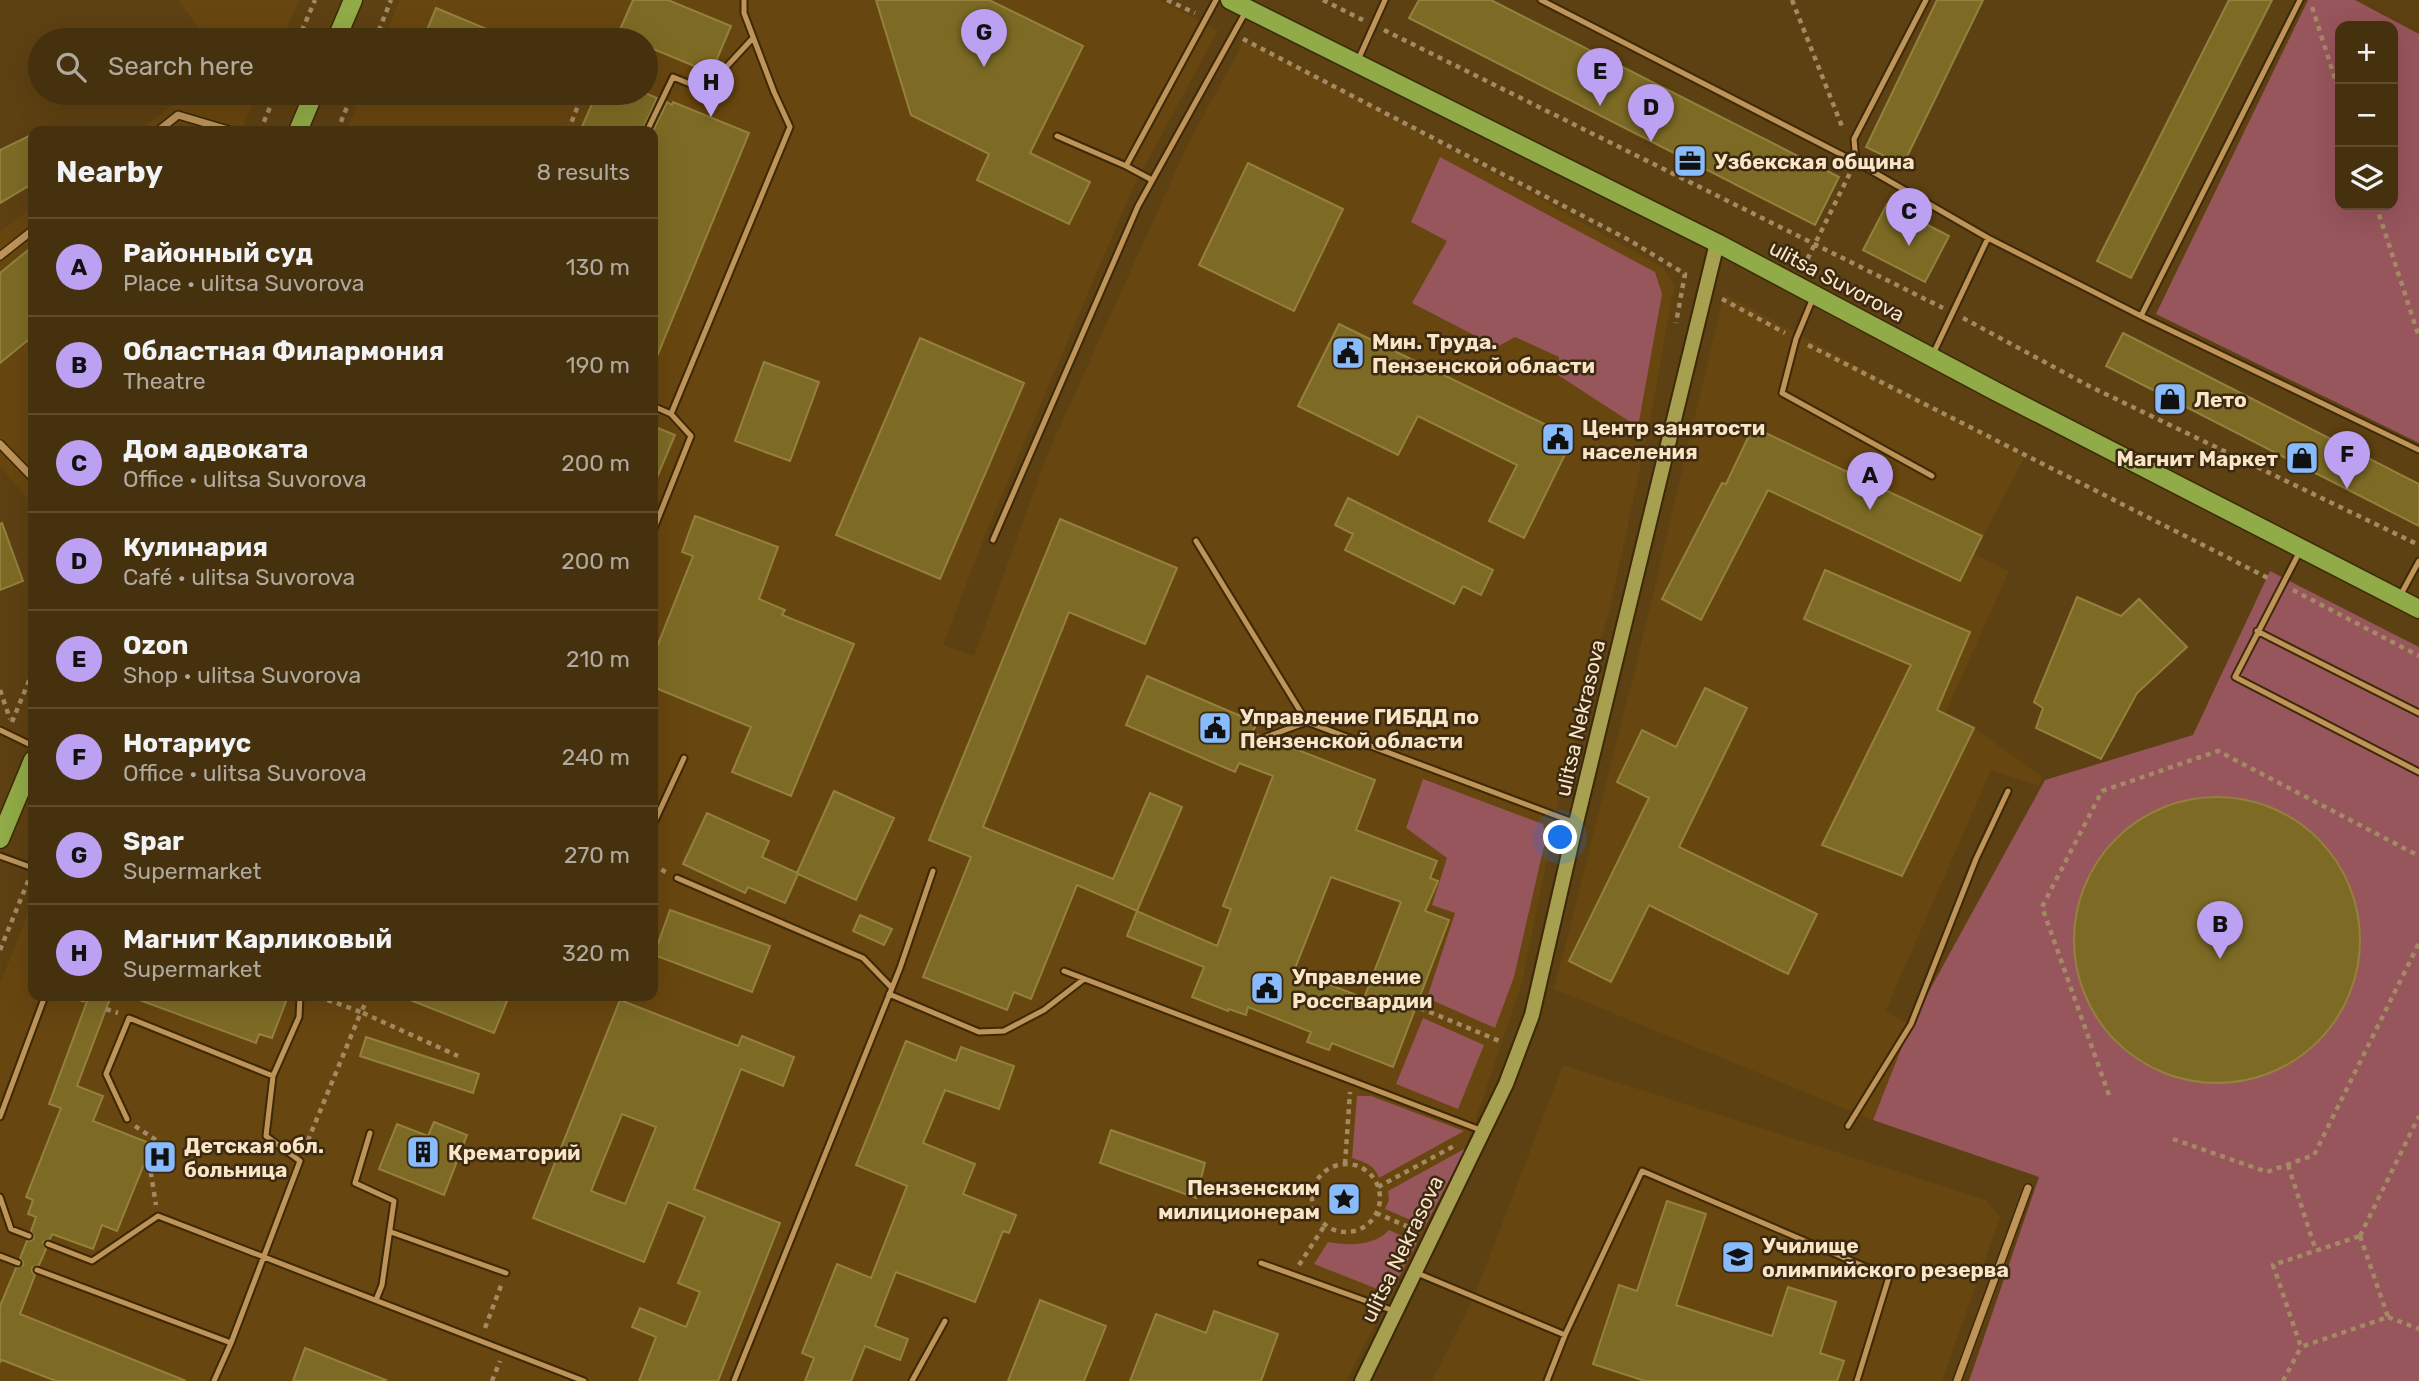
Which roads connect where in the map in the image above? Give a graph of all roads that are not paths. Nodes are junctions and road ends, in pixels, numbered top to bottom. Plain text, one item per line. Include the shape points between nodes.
1 (353, 0) edge
2 (744, 0) edge
3 (1216, 0) edge
4 (1230, 0) edge
5 (1385, 0) edge
6 (1541, 0) edge
7 (1926, 0) edge
8 (2300, 0) edge
9 (1247, 9) junction
10 (341, 28) edge
11 (753, 38) junction
12 (1356, 63) junction
13 (309, 105) edge
14 (164, 126) edge
15 (215, 126) edge
16 (300, 126) edge
17 (649, 126) edge
18 (1057, 136) dead end
19 (1856, 162) junction
20 (1126, 166) junction
21 (1152, 180) junction
22 (28, 234) edge
23 (1989, 238) junction
24 (1717, 243) junction
25 (0, 256) edge
26 (1814, 295) junction
27 (2141, 316) junction
28 (1932, 357) junction
29 (658, 408) edge
30 (671, 414) junction
31 (0, 444) edge
32 (2419, 450) edge
33 (28, 473) edge
34 (1932, 476) dead end
35 (658, 518) edge
36 (993, 540) dead end
37 (1196, 541) dead end
38 (2301, 548) junction
39 (2419, 561) edge
40 (2399, 599) junction
41 (2419, 609) edge
42 (2257, 631) junction
43 (2419, 713) edge
44 (1307, 722) junction
45 (0, 730) edge
46 (1266, 737) dead end
47 (28, 744) edge
48 (684, 758) dead end
49 (28, 772) edge
50 (2419, 772) edge
51 (2008, 791) dead end
52 (658, 814) edge
53 (1576, 823) junction
54 (0, 839) edge
55 (0, 856) edge
56 (28, 866) edge
57 (933, 871) dead end
58 (677, 878) dead end
59 (1064, 971) dead end
60 (1084, 979) junction
61 (891, 987) junction
62 (889, 994) junction
63 (43, 1001) edge
64 (300, 1001) edge
65 (273, 1076) junction
66 (0, 1117) edge
67 (127, 1119) road end
68 (1848, 1126) dead end
69 (1483, 1131) junction
70 (370, 1133) dead end
71 (2028, 1188) dead end
72 (0, 1197) edge
73 (391, 1232) junction
74 (29, 1236) dead end
75 (48, 1244) dead end
76 (0, 1256) edge
77 (265, 1257) junction
78 (18, 1263) dead end
79 (1261, 1263) dead end
80 (37, 1270) dead end
81 (1414, 1272) junction
82 (506, 1273) dead end
83 (376, 1300) junction
84 (1394, 1311) junction
85 (945, 1321) dead end
86 (1565, 1335) junction
87 (231, 1343) junction
88 (214, 1381) edge
89 (584, 1381) edge
90 (734, 1381) edge
91 (912, 1381) edge
92 (1362, 1381) edge
93 (1547, 1381) edge
94 (1857, 1381) edge
95 (1957, 1381) edge

1 - 10 main road
2 - 11 lane
3 - 20 lane
4 - 9 main road, ulitsa Suvorova
5 - 12 lane
6 - 19 lane
7 - 19 lane via 1854,139
8 - 27 lane
9 - 12 main road, ulitsa Suvorova
9 - 21 lane
11 - 17 lane via 705,90 673,77
11 - 30 lane via 790,127
12 - 24 main road, ulitsa Suvorova
13 - 16 main road
14 - 15 street via 178,115
18 - 20 lane
19 - 23 lane
20 - 21 lane
21 - 36 lane
22 - 25 street
23 - 27 lane
23 - 28 lane
24 - 26 main road, ulitsa Suvorova
24 - 53 main road, ulitsa Nekrasova
26 - 28 main road, ulitsa Suvorova
26 - 34 lane via 1782,393
27 - 32 lane
28 - 38 main road, ulitsa Suvorova
29 - 30 lane
30 - 35 lane via 691,436
31 - 33 street
37 - 44 lane
38 - 40 main road, ulitsa Suvorova
38 - 42 lane
39 - 40 lane
40 - 41 main road, ulitsa Suvorova
42 - 43 lane
42 - 50 lane via 2235,677
44 - 46 lane
44 - 53 lane
45 - 47 lane
48 - 52 lane
49 - 54 main road
51 - 68 lane via 1911,1024
53 - 69 main road, ulitsa Nekrasova via 1532,1014
55 - 56 lane
57 - 61 lane
58 - 61 lane via 863,958
59 - 60 lane
60 - 62 lane via 1044,1010 1004,1031 979,1032
60 - 69 lane
61 - 62 lane
62 - 90 lane
63 - 66 lane
64 - 65 lane via 299,1017
65 - 67 lane via 129,1018 106,1074
65 - 77 lane via 266,1136 300,1161
69 - 81 main road, ulitsa Nekrasova
70 - 73 lane via 355,1183 394,1201
71 - 95 street
72 - 74 lane via 11,1229
73 - 82 lane
73 - 83 lane
75 - 77 lane via 92,1261 158,1216
76 - 78 lane
77 - 83 lane
77 - 87 lane
79 - 84 lane
80 - 87 lane
81 - 84 main road, ulitsa Nekrasova
81 - 86 lane
83 - 89 lane
84 - 92 main road, ulitsa Nekrasova
85 - 91 lane
86 - 93 lane
86 - 94 lane via 1642,1171 1888,1277
87 - 88 lane

